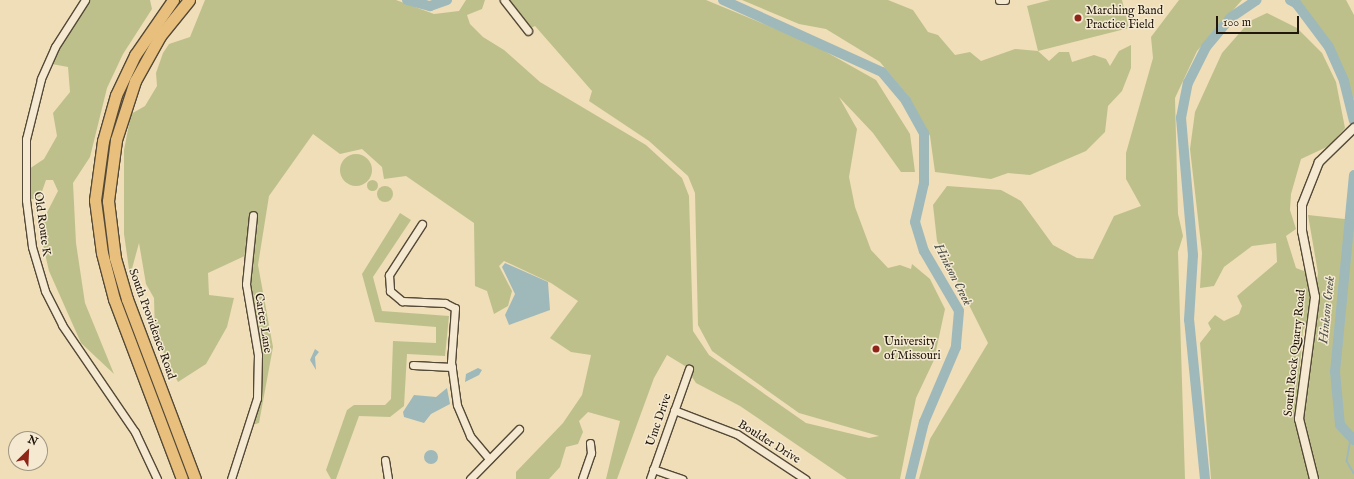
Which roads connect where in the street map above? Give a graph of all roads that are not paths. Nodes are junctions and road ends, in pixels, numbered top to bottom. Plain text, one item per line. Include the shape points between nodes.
1 (85, 0) edge
2 (173, 0) edge
3 (189, 0) edge
4 (504, 0) edge
5 (999, 0) edge
6 (1005, 0) edge
7 (528, 31) dead end
8 (1354, 128) edge
9 (253, 215) dead end
10 (422, 224) dead end
11 (413, 365) dead end
12 (452, 367) junction
13 (689, 369) dead end
14 (674, 410) junction
15 (519, 429) dead end
16 (590, 443) dead end
17 (489, 459) junction
18 (385, 460) dead end
19 (653, 470) junction
20 (233, 478) edge
21 (157, 479) edge
22 (182, 479) edge
23 (195, 479) edge
24 (388, 479) edge
25 (470, 479) edge
26 (582, 479) edge
27 (650, 479) edge
28 (682, 479) edge
29 (805, 479) edge
30 (1314, 479) edge

1 - 21 street, Old Route K via 47,66 26,139 26,200 32,247 45,291 62,325 135,432
2 - 22 main road, South Providence Road via 135,55 116,95 102,141 95,200 102,253 114,299
3 - 23 main road, South Providence Road via 160,36 135,81 116,140 108,201 115,258 127,299
4 - 7 street
5 - 6 street
8 - 30 street, South Rock Quarry Road via 1323,156 1304,194 1301,217 1316,297 1299,419
9 - 20 street, Carter Lane via 246,284 258,355 257,398
10 - 12 street via 389,275 390,291 402,301 453,305
11 - 12 street
12 - 17 street via 463,422
13 - 14 street, Umc Drive
14 - 19 street, Umc Drive
14 - 29 street, Boulder Drive via 737,434
15 - 17 street
16 - 26 street via 591,453
17 - 25 street
18 - 24 street
19 - 27 street, Umc Drive
19 - 28 street

